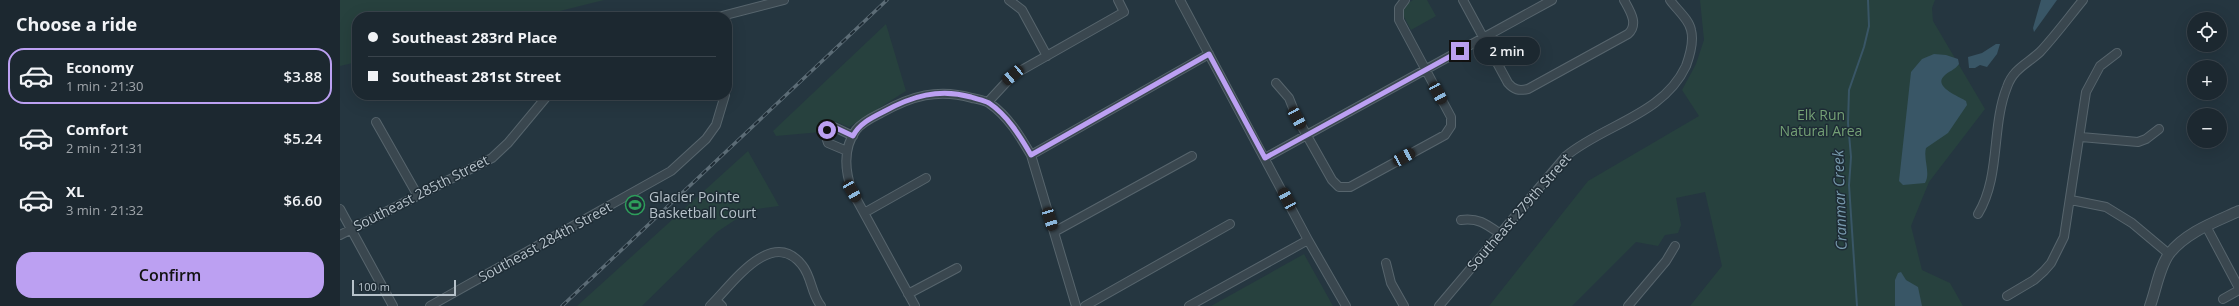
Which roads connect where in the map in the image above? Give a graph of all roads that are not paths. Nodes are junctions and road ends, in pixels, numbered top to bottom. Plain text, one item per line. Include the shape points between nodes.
1 (784, 0) edge
2 (1009, 0) edge
3 (1118, 0) edge
4 (1180, 0) edge
5 (1405, 0) edge
6 (1463, 0) edge
7 (1552, 0) edge
8 (1624, 0) edge
9 (1670, 0) edge
10 (2083, 0) edge
11 (732, 13) edge
12 (1483, 38) junction
13 (2117, 53) dead end
14 (1209, 54) junction
15 (1047, 56) junction
16 (1426, 70) junction
17 (1276, 83) dead end
18 (544, 100) edge
19 (724, 100) edge
20 (988, 102) junction
21 (376, 122) dead end
22 (2159, 129) dead end
23 (1306, 135) junction
24 (853, 136) junction
25 (2081, 138) junction
26 (848, 151) junction
27 (1031, 155) junction
28 (1192, 156) dead end
29 (1265, 158) junction
30 (926, 178) dead end
31 (418, 196) junction
32 (2071, 200) junction
33 (340, 209) edge
34 (2239, 210) edge
35 (864, 213) junction
36 (1978, 214) dead end
37 (1461, 220) dead end
38 (1230, 224) dead end
39 (2206, 226) junction
40 (351, 229) junction
41 (1054, 232) junction
42 (1499, 233) junction
43 (340, 236) edge
44 (1308, 240) junction
45 (1675, 246) dead end
46 (2169, 254) junction
47 (1386, 263) dead end
48 (958, 268) dead end
49 (2239, 289) edge
50 (908, 294) junction
51 (2007, 296) dead end
52 (2223, 299) dead end
53 (719, 303) edge
54 (394, 306) edge
55 (430, 306) edge
56 (710, 306) edge
57 (822, 306) edge
58 (915, 306) edge
59 (1076, 306) edge
60 (1085, 306) edge
61 (1189, 306) edge
62 (1346, 306) edge
63 (1404, 306) edge
64 (1438, 306) edge
65 (1628, 306) edge
66 (2150, 306) edge

1 - 11 street
2 - 15 street via 1022,10
3 - 15 street via 1124,12
4 - 14 street
5 - 16 street via 1399,8 1399,20
6 - 12 street
7 - 12 street
8 - 12 street via 1633,16 1633,26 1628,34 1528,89 1516,90 1508,83
9 - 42 street, Southeast 279th Street via 1691,29 1691,48 1682,74 1664,96 1566,156
10 - 36 street via 2040,51 2017,69 2009,81 2002,102 1988,195
12 - 16 street
13 - 25 street via 2100,66 2090,82 2086,92
14 - 27 street
14 - 29 street
15 - 20 street via 1013,75
16 - 23 street
16 - 23 street via 1451,117 1451,126 1445,135 1350,187 1339,187 1332,180
17 - 23 street via 1289,98
18 - 31 street, Southeast 285th Street via 492,158
19 - 55 street, Southeast 284th Street via 716,125 706,139 680,164 659,179
20 - 24 street via 960,94 940,92 922,95 902,101 869,119
20 - 27 street via 1008,121
21 - 31 street
22 - 25 street via 2138,142
23 - 29 street
24 - 26 street
24 - 26 street via 834,127 825,134 828,143
25 - 32 street
26 - 35 street via 847,179
27 - 41 street
28 - 41 street
29 - 44 street
30 - 35 street
31 - 40 street, Southeast 285th Street
32 - 46 street via 2111,210
32 - 51 street via 2064,237 2051,263 2034,280
33 - 40 street
34 - 39 street
35 - 50 street
37 - 42 street via 1482,221
38 - 60 street
39 - 46 street via 2185,239
39 - 49 street
40 - 43 street, Southeast 285th Street
40 - 54 street
41 - 59 street
42 - 64 street, Southeast 279th Street
44 - 61 street
44 - 62 street
45 - 65 street via 1666,261
46 - 66 street
47 - 63 street via 1391,283
48 - 50 street
49 - 52 street
50 - 58 street
53 - 56 street
53 - 57 street via 757,259 770,253 782,253 802,265 812,292

